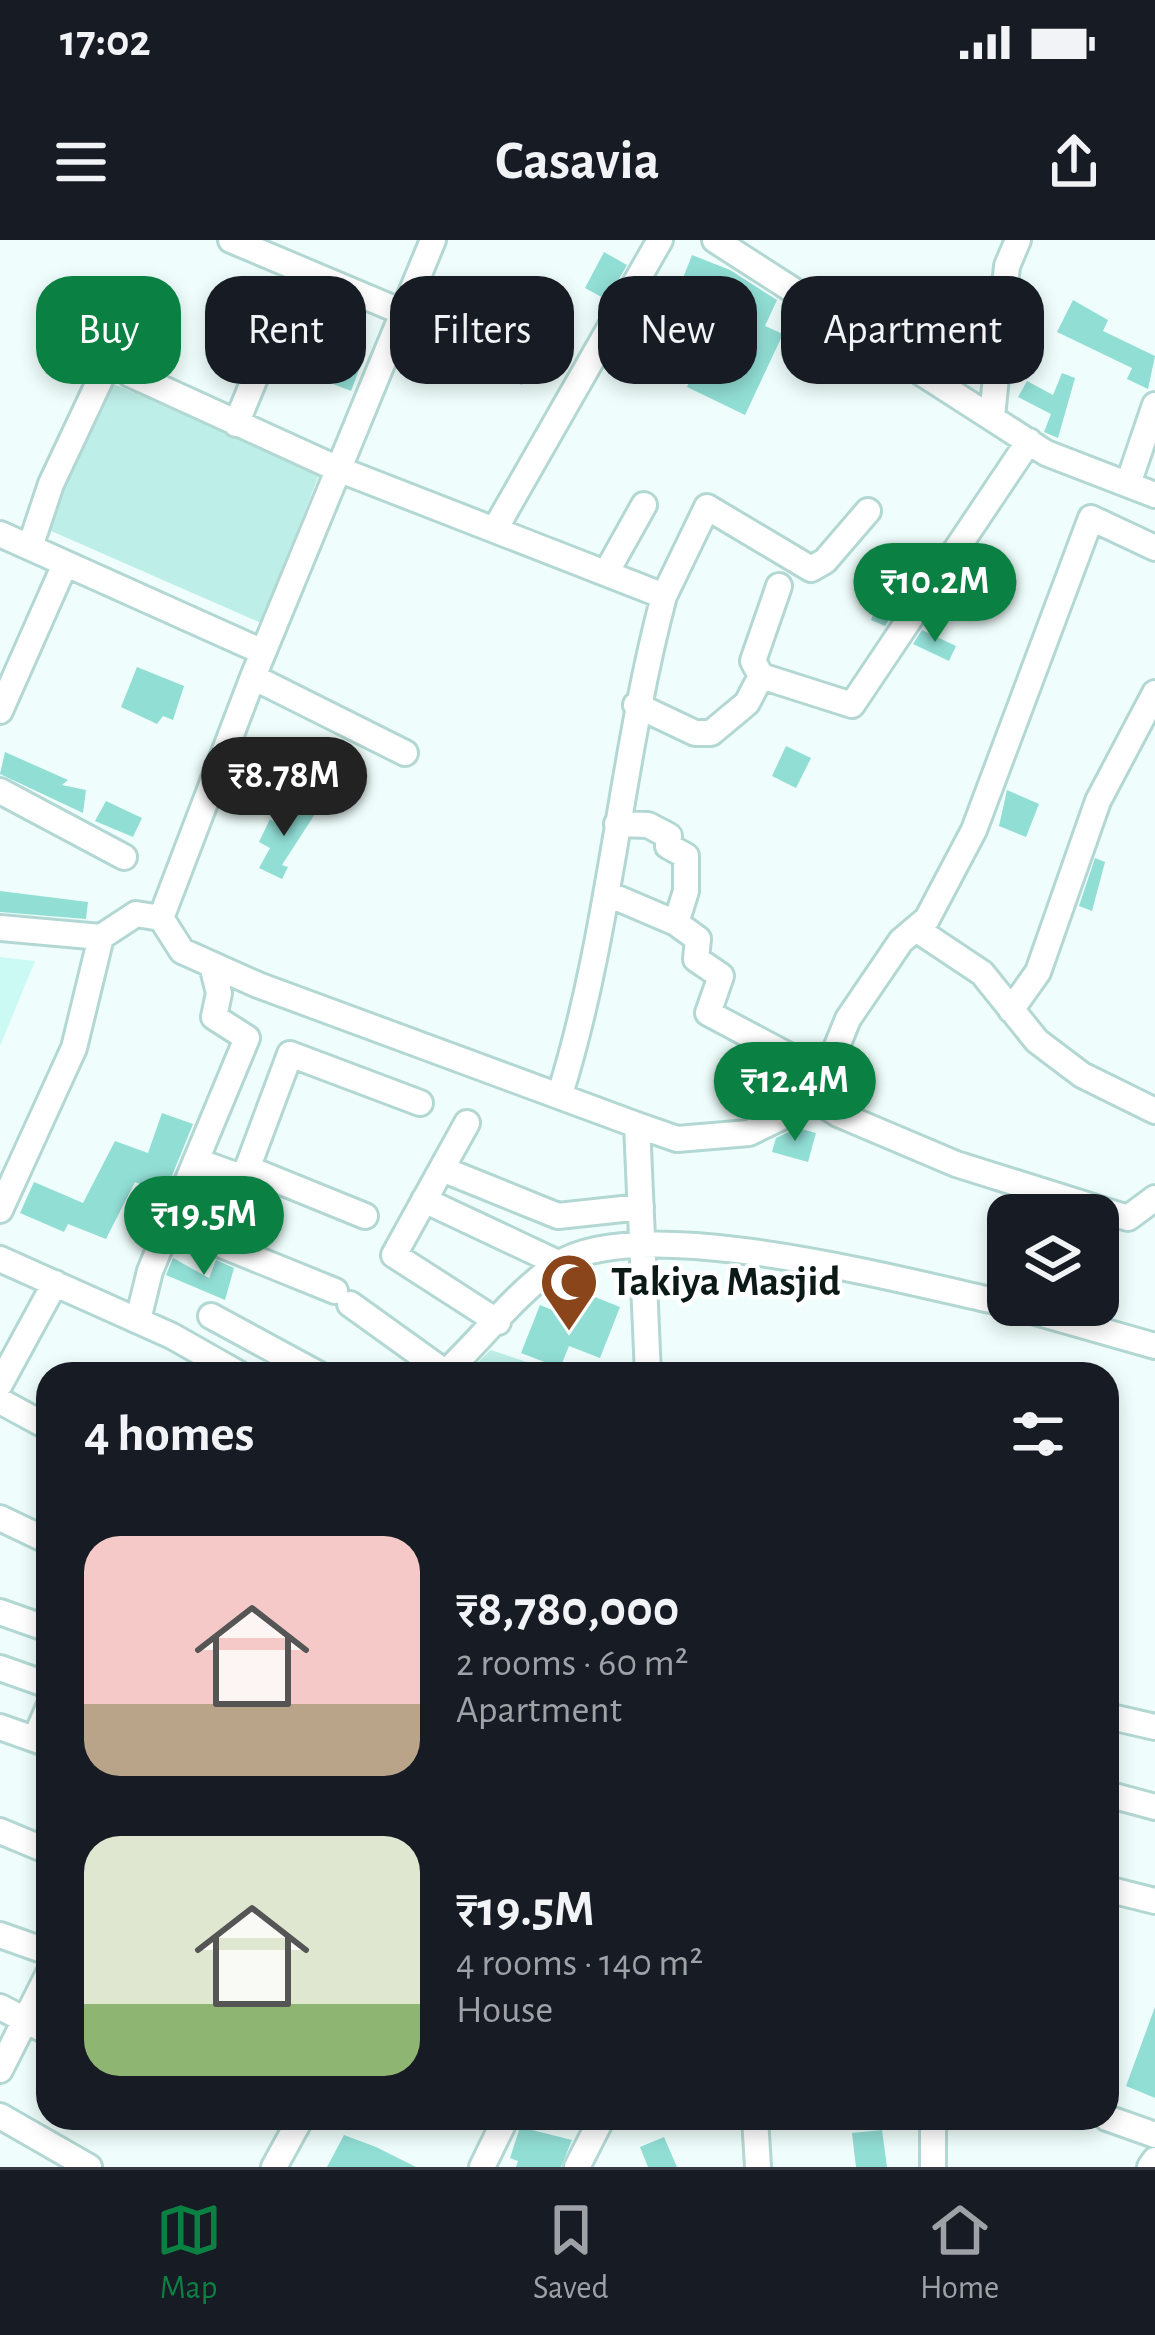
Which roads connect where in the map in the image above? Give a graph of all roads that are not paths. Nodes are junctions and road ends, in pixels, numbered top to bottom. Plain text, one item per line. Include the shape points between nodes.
1 (231, 240) edge
2 (433, 240) edge
3 (660, 240) edge
4 (715, 240) edge
5 (1018, 240) edge
6 (300, 269) junction
7 (418, 276) edge
8 (390, 307) edge
9 (390, 341) edge
10 (98, 384) edge
11 (151, 384) edge
12 (1155, 405) edge
13 (992, 417) junction
14 (236, 424) junction
15 (1030, 441) junction
16 (1148, 447) edge
17 (1084, 467) junction
18 (338, 469) junction
19 (1128, 484) junction
20 (1155, 495) edge
21 (644, 505) dead end
22 (868, 511) dead end
23 (1091, 518) junction
24 (495, 529) junction
25 (0, 534) edge
26 (30, 547) junction
27 (1155, 548) edge
28 (65, 564) junction
29 (605, 573) junction
30 (779, 586) dead end
31 (664, 596) junction
32 (263, 652) junction
33 (7, 674) edge
34 (761, 676) junction
35 (253, 677) junction
36 (1155, 692) edge
37 (636, 705) junction
38 (0, 711) edge
39 (405, 753) dead end
40 (0, 791) edge
41 (617, 824) junction
42 (124, 857) dead end
43 (608, 894) junction
44 (161, 918) junction
45 (676, 923) junction
46 (0, 928) edge
47 (916, 929) junction
48 (101, 937) junction
49 (212, 964) junction
50 (1011, 1010) junction
51 (812, 1082) junction
52 (560, 1094) junction
53 (420, 1103) dead end
54 (1155, 1111) edge
55 (466, 1123) dead end
56 (637, 1126) junction
57 (197, 1161) junction
58 (442, 1169) junction
59 (245, 1173) junction
60 (1155, 1198) edge
61 (424, 1200) junction
62 (641, 1207) junction
63 (0, 1210) edge
64 (365, 1216) dead end
65 (645, 1243) junction
66 (0, 1259) edge
67 (558, 1263) junction
68 (55, 1283) junction
69 (987, 1300) edge
70 (211, 1316) dead end
71 (137, 1320) junction
72 (498, 1322) junction
73 (1084, 1326) edge
74 (1155, 1346) edge
75 (216, 1362) edge
76 (296, 1362) edge
77 (430, 1362) edge
78 (456, 1362) edge
79 (649, 1362) edge
80 (0, 1384) edge
81 (0, 1401) edge
82 (36, 1420) edge
83 (0, 1518) edge
84 (36, 1535) edge
85 (0, 1612) edge
86 (36, 1625) edge
87 (0, 1668) edge
88 (36, 1681) edge
89 (1119, 1720) edge
90 (0, 1727) edge
91 (1155, 1727) edge
92 (36, 1740) edge
93 (1119, 1797) edge
94 (1155, 1807) edge
95 (0, 1831) edge
96 (36, 1846) edge
97 (1119, 1892) edge
98 (1155, 1901) edge
99 (0, 1935) edge
100 (36, 1948) edge
101 (0, 2007) edge
102 (36, 2025) edge
103 (36, 2027) edge
104 (1, 2067) edge
105 (0, 2116) edge
106 (1119, 2122) edge
107 (294, 2130) edge
108 (500, 2130) edge
109 (596, 2130) edge
110 (756, 2130) edge
111 (933, 2130) edge
112 (1155, 2135) edge
113 (89, 2167) edge
114 (274, 2167) edge
115 (482, 2167) edge
116 (577, 2167) edge
117 (758, 2167) edge
118 (933, 2167) edge

1 - 6 street
2 - 7 street
3 - 24 street
4 - 13 street
5 - 13 street via 1007,266
6 - 8 street
6 - 14 street
9 - 18 street
10 - 26 street
11 - 14 street
12 - 16 street
13 - 15 street
14 - 18 street
15 - 17 street
15 - 34 street via 852,705
16 - 19 street
17 - 19 street
17 - 23 street
18 - 24 street
18 - 32 street
19 - 20 street
21 - 29 street
22 - 31 street via 812,569 707,507
23 - 27 street
23 - 47 street via 974,830
24 - 29 street
25 - 26 street
26 - 28 street
28 - 32 street
28 - 33 street
29 - 31 street
30 - 34 street via 753,661
31 - 37 street
32 - 35 street
33 - 38 street
34 - 37 street via 747,703 711,733
35 - 39 street
35 - 44 street
36 - 50 street via 1098,801 1038,972
37 - 41 street
40 - 42 street
41 - 43 street
41 - 45 street via 648,825 686,856
43 - 45 street
43 - 52 street
44 - 48 street via 136,914
44 - 49 street via 182,951
45 - 51 street via 698,939 696,959 721,976 708,1013
46 - 48 street
47 - 50 street via 982,973
47 - 51 street
48 - 63 street via 74,1048
49 - 52 street
49 - 57 street via 214,1017 248,1038
50 - 54 street via 1082,1075
51 - 56 street via 788,1114 749,1132 677,1139
51 - 60 street via 838,1114 1035,1192 1128,1218
52 - 56 street
53 - 59 street via 290,1054
55 - 58 street
56 - 62 street
57 - 59 street
57 - 71 street
58 - 61 street
58 - 62 street via 558,1216
59 - 64 street
59 - 77 street via 219,1244 342,1298
61 - 67 street
61 - 72 street via 394,1256
62 - 65 street
65 - 67 street
65 - 69 street via 766,1252
65 - 79 street
66 - 68 street
67 - 72 street
68 - 71 street
68 - 80 street
70 - 76 street
71 - 75 street
72 - 78 street
73 - 74 street
81 - 82 street
83 - 84 street
85 - 86 street
87 - 88 street
89 - 91 street
90 - 92 street
93 - 94 street
95 - 96 street
97 - 98 street
99 - 100 street
101 - 102 street
103 - 104 street
105 - 113 street
106 - 112 street
107 - 114 street
108 - 115 street
109 - 116 street
110 - 117 street
111 - 118 street

